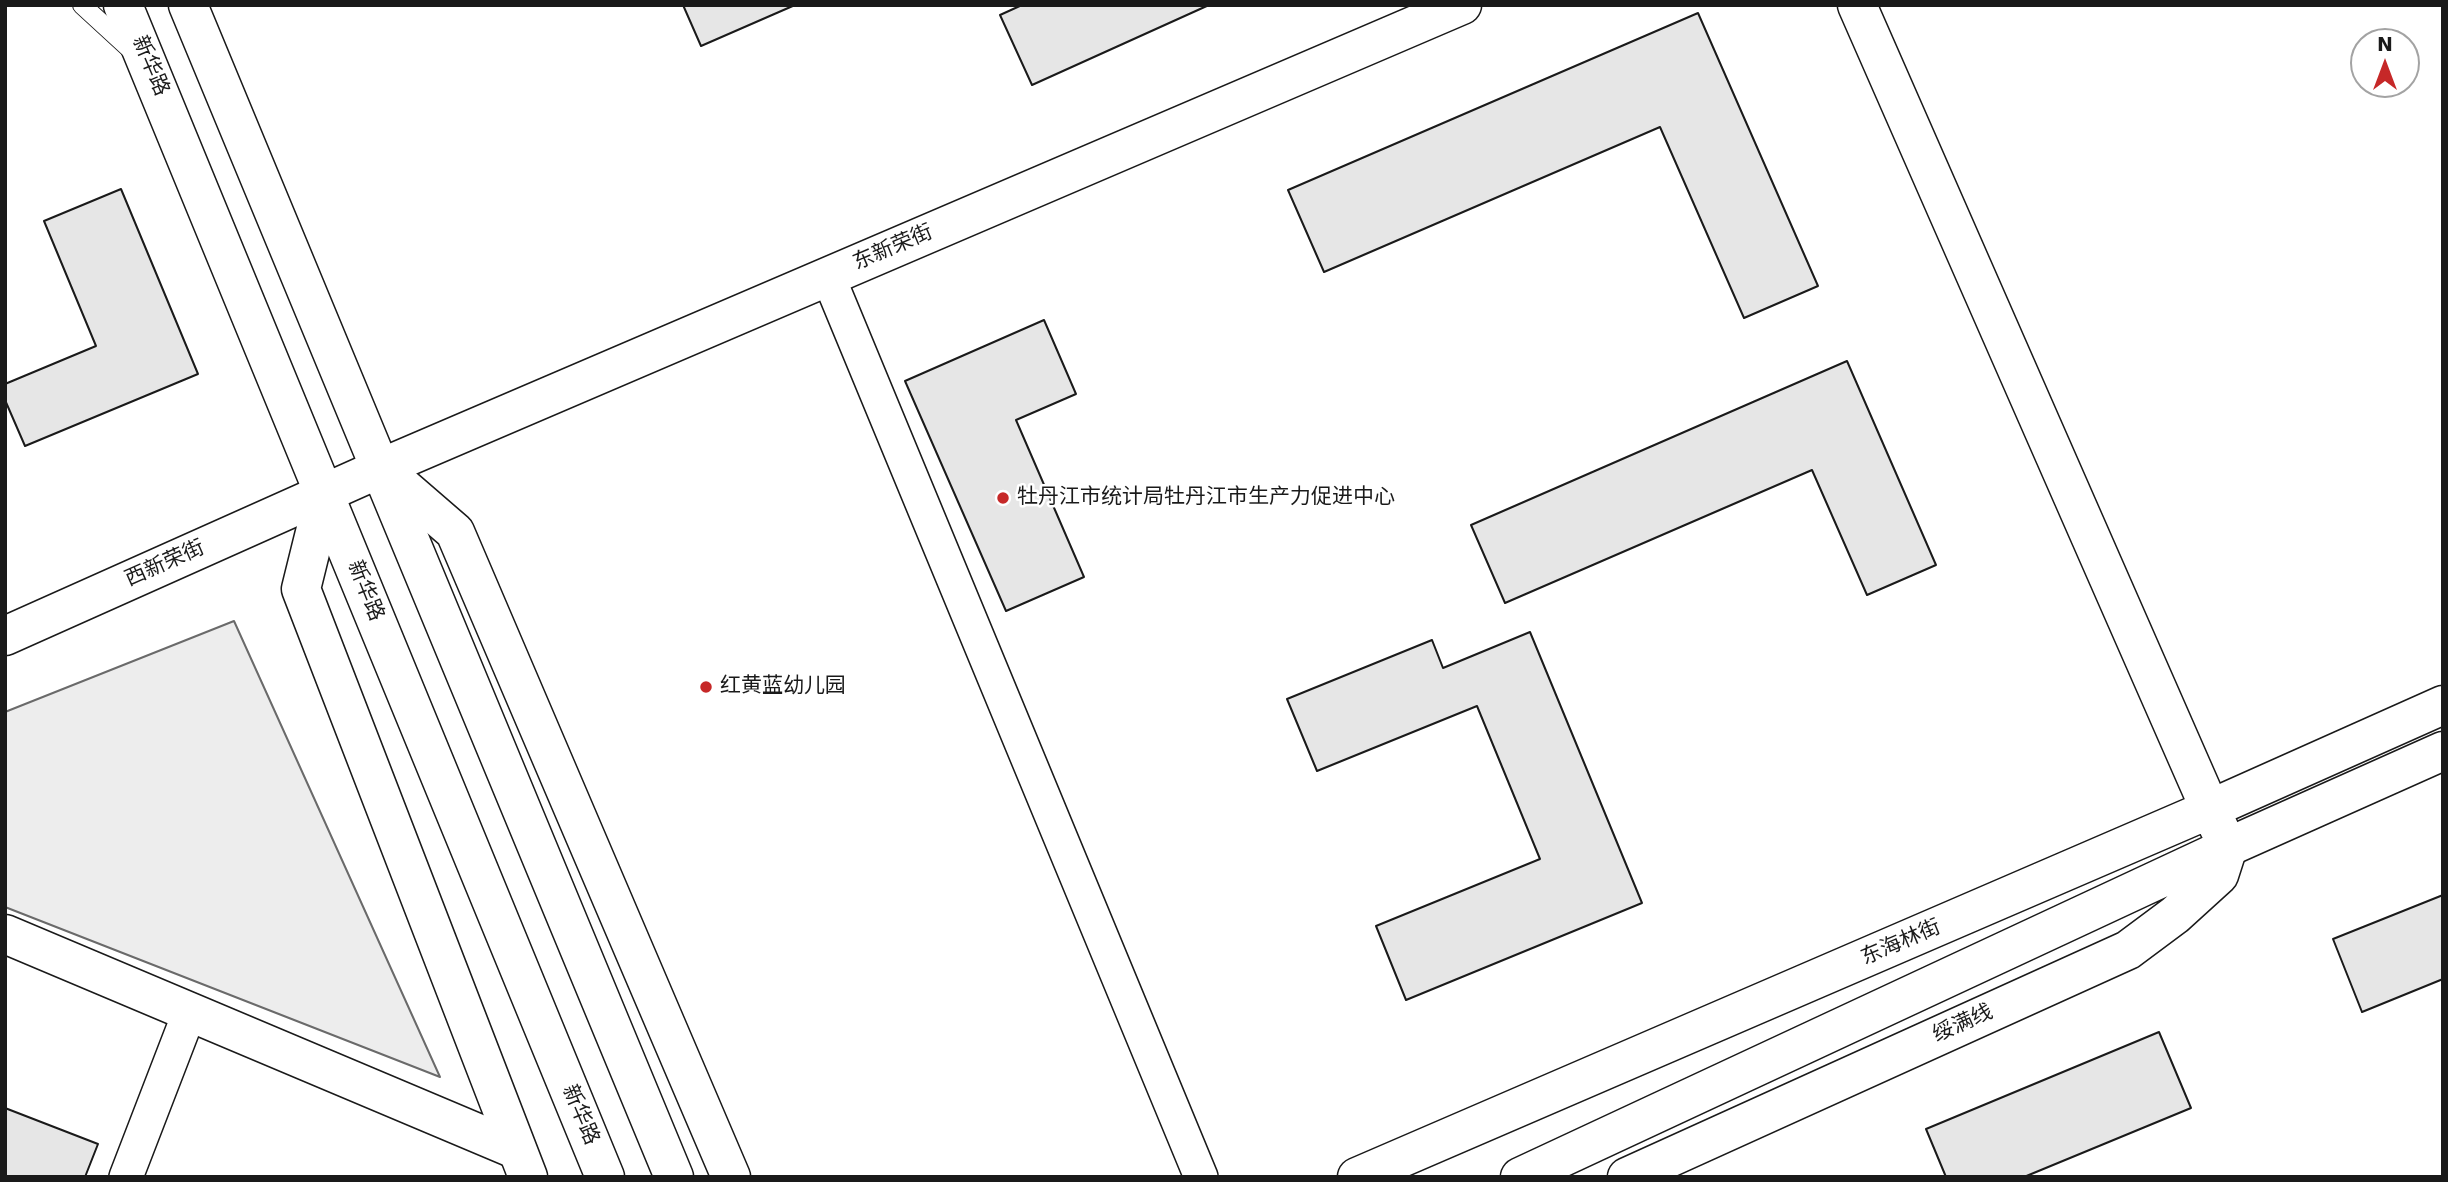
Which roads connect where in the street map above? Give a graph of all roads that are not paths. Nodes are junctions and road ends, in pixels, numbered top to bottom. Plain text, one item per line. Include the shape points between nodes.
1 (82, 5) edge
2 (123, 5) edge
3 (188, 5) edge
4 (1462, 5) edge
5 (1857, 5) edge
6 (151, 69) junction
7 (828, 276) junction
8 (381, 468) junction
9 (326, 492) junction
10 (5, 636) edge
11 (2443, 705) edge
12 (2443, 751) edge
13 (2210, 809) junction
14 (2228, 847) junction
15 (5, 934) edge
16 (190, 1012) junction
17 (522, 1163) edge
18 (126, 1177) edge
19 (605, 1177) edge
20 (674, 1177) edge
21 (731, 1177) edge
22 (1201, 1177) edge
23 (1357, 1177) edge
24 (1520, 1177) edge
25 (1627, 1177) edge

1 - 6 lane
2 - 6 main road, 新华路
3 - 8 main road
4 - 7 main road, 东新荣街
5 - 13 main road
6 - 9 main road, 新华路
7 - 8 main road, 东新荣街
7 - 22 street
8 - 9 main road, 东新荣街
8 - 20 main road
8 - 21 main road via 455,532
9 - 10 main road, 西新荣街
9 - 17 main road via 301,589
9 - 19 main road, 新华路
11 - 13 main road, 东海林街
12 - 14 main road
13 - 14 main road
13 - 23 main road, 东海林街
14 - 24 main road
14 - 25 main road, 绥满线 via 2219,874 2128,950
15 - 16 main road
16 - 17 main road
16 - 18 street

